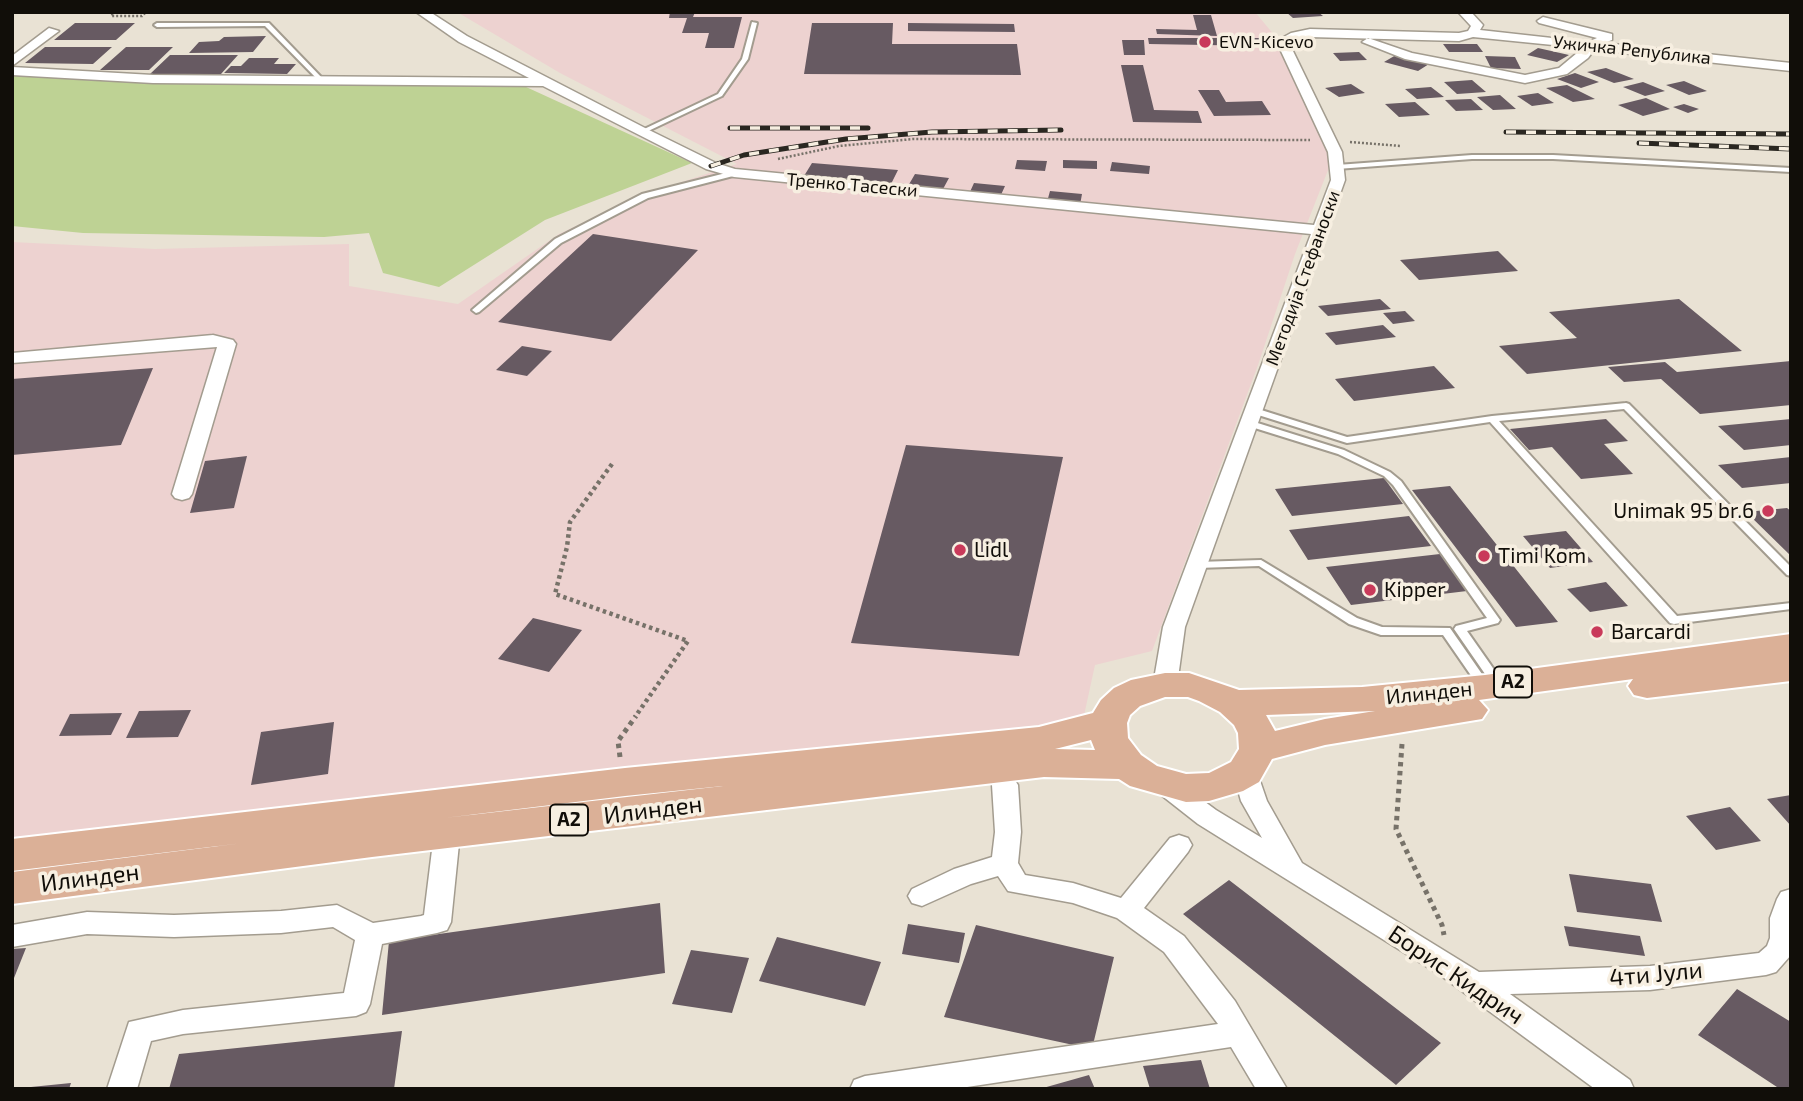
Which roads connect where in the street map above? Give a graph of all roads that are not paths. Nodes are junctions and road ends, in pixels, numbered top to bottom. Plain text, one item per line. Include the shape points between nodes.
1 (422, 12) edge
2 (1464, 12) edge
3 (1543, 21) dead end
4 (754, 23) dead end
5 (157, 25) dead end
6 (53, 31) dead end
7 (1473, 33) junction
8 (1346, 34) junction
9 (1591, 45) junction
10 (12, 62) edge
11 (1791, 67) edge
12 (12, 71) edge
13 (322, 81) junction
14 (547, 82) junction
15 (642, 132) junction
16 (1337, 167) junction
17 (1791, 170) edge
18 (734, 173) junction
19 (1321, 230) junction
20 (476, 310) dead end
21 (12, 358) edge
22 (1251, 417) junction
23 (1492, 419) junction
24 (1347, 440) junction
25 (1341, 452) junction
26 (182, 494) dead end
27 (1197, 565) junction
28 (1791, 573) edge
29 (1791, 606) edge
30 (1460, 629) junction
31 (1446, 631) junction
32 (1791, 646) edge
33 (1791, 669) edge
34 (1165, 685) junction
35 (1491, 685) junction
36 (1233, 703) junction
37 (1108, 723) junction
38 (1252, 760) junction
39 (1128, 765) junction
40 (1164, 784) junction
41 (1005, 785) dead end
42 (447, 834) junction
43 (1179, 845) dead end
44 (12, 855) edge
45 (1005, 864) junction
46 (1291, 866) junction
47 (12, 888) edge
48 (922, 896) dead end
49 (1791, 899) edge
50 (1127, 910) junction
51 (370, 935) junction
52 (12, 936) edge
53 (1473, 984) junction
54 (1238, 1033) junction
55 (122, 1089) edge
56 (865, 1089) edge
57 (1272, 1089) edge
58 (1619, 1089) edge

1 - 14 street, Тренко Тасески via 463,39
2 - 7 street via 1478,25
3 - 9 street via 1608,37
4 - 15 lane via 745,60 720,95
5 - 13 lane via 267,24
6 - 10 street
7 - 8 street, Методија Стефаноски via 1459,37
7 - 9 street, Ужичка Република
8 - 9 street via 1409,56 1525,79 1563,71
8 - 16 street, Методија Стефаноски via 1310,33 1286,41
9 - 11 street, Ужичка Република
12 - 13 street
13 - 14 street
14 - 15 street, Тренко Тасески
15 - 18 street, Тренко Тасески
16 - 17 lane via 1499,157
16 - 19 street, Методија Стефаноски via 1338,180
18 - 19 street, Тренко Тасески
18 - 20 lane via 645,196 558,241
19 - 22 street, Методија Стефаноски
21 - 26 street via 224,341 227,347
22 - 24 lane
22 - 25 lane
22 - 27 street, Методија Стефаноски
23 - 24 lane
23 - 28 lane via 1626,406
23 - 29 lane via 1674,620
24 - 25 lane
25 - 30 lane via 1397,483 1494,620
27 - 31 lane via 1261,564 1353,621 1381,631
27 - 34 street, Методија Стефаноски via 1174,626
30 - 31 lane
30 - 35 lane
31 - 35 lane
32 - 35 main road, Илинден / A2
33 - 38 main road, Илинден / A2 via 1325,732
34 - 36 main road, Илинден / A2 via 1189,685
34 - 37 main road, Илинден / A2 via 1127,697
35 - 36 main road, Илинден / A2 via 1349,701
36 - 38 main road, Илинден / A2 via 1257,733
37 - 39 main road, Илинден / A2 via 1115,752
37 - 44 main road, Илинден / A2 via 1040,740 625,782
38 - 40 main road, Илинден / A2 via 1229,782 1186,788
38 - 46 street, Борис Кидрич via 1254,800
39 - 40 main road, Илинден / A2
39 - 42 main road, Илинден / A2 via 1044,763
40 - 46 street, Борис Кидрич via 1207,817
41 - 45 street
42 - 47 main road, Илинден / A2
42 - 51 street via 437,922
43 - 50 street
45 - 48 street via 962,876
45 - 50 street via 1017,884 1073,893
46 - 53 street, Борис Кидрич
49 - 53 street, 4ти Јули via 1784,918 1784,938 1778,953 1766,964 1650,978
50 - 54 street via 1174,944 1204,979
51 - 52 street via 337,916 174,926 87,923
51 - 55 street via 356,1004 139,1031
53 - 58 street, Борис Кидрич
54 - 56 street
54 - 57 street

